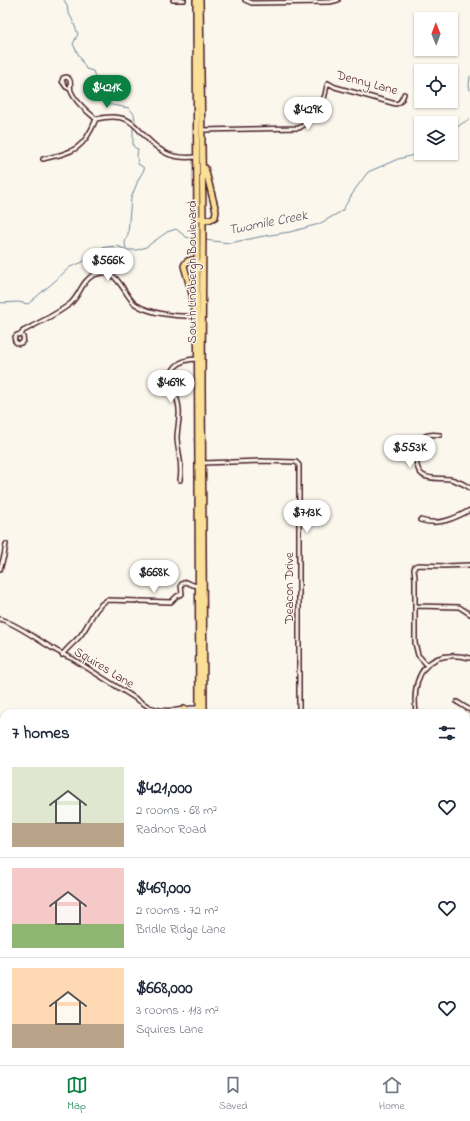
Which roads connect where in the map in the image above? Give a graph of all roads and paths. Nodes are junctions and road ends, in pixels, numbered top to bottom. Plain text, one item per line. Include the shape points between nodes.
1 (172, 0) edge
2 (184, 0) edge
3 (196, 0) edge
4 (200, 0) edge
5 (245, 0) edge
6 (338, 0) edge
7 (70, 89) dead end
8 (404, 94) dead end
9 (96, 119) junction
10 (202, 130) junction
11 (197, 158) junction
12 (203, 159) junction
13 (43, 160) dead end
14 (197, 212) junction
15 (203, 219) junction
16 (197, 262) junction
17 (204, 268) junction
18 (195, 316) junction
19 (198, 324) junction
20 (21, 335) dead end
21 (198, 358) junction
22 (440, 435) dead end
23 (203, 463) junction
24 (180, 480) dead end
25 (470, 488) edge
26 (470, 510) edge
27 (420, 520) dead end
28 (6, 544) dead end
29 (470, 565) edge
30 (0, 569) edge
31 (199, 586) junction
32 (415, 606) junction
33 (470, 614) edge
34 (0, 619) edge
35 (62, 655) junction
36 (470, 658) edge
37 (427, 665) junction
38 (457, 702) dead end
39 (156, 709) edge
40 (202, 709) edge
41 (202, 709) edge
42 (299, 709) edge
43 (416, 709) edge
44 (468, 709) edge

1 - 2 street
3 - 11 main road, South Lindbergh Boulevard
4 - 10 main road, South Lindbergh Boulevard
5 - 6 street
7 - 9 street via 78,102
8 - 10 street, Denny Lane via 401,101 396,104 328,83 316,114 299,128
9 - 11 street via 127,119 163,151 181,158
9 - 13 street via 87,139 81,145 69,153
10 - 12 main road, South Lindbergh Boulevard
11 - 14 main road, South Lindbergh Boulevard
12 - 15 main road, South Lindbergh Boulevard
12 - 15 main road via 216,211 215,218
14 - 15 main road
14 - 16 main road, South Lindbergh Boulevard
15 - 17 main road, South Lindbergh Boulevard
16 - 17 main road
16 - 18 main road via 188,261 184,268
16 - 19 main road, South Lindbergh Boulevard
17 - 23 main road, South Lindbergh Boulevard
18 - 19 main road
18 - 20 street via 174,316 149,310 136,304 118,280 108,274 95,275 84,284 72,303 23,331
19 - 21 main road, South Lindbergh Boulevard
21 - 24 street via 180,362 171,378 179,410 177,438 181,458
21 - 31 main road, South Lindbergh Boulevard
22 - 25 street via 427,435 418,442 416,466 428,478 451,480
23 - 40 main road, South Lindbergh Boulevard
23 - 42 street, Deacon Drive via 261,461 296,462 299,465
26 - 27 street via 443,522
28 - 30 street
29 - 32 street via 415,566
31 - 35 street via 183,583 182,594 171,602 113,599 101,603 85,629
31 - 41 main road, South Lindbergh Boulevard
32 - 33 street via 459,607
32 - 37 street via 415,643 418,655
34 - 35 street, Squires Lane via 17,626
35 - 39 street, Squires Lane
36 - 37 street via 443,657
37 - 43 street via 416,684
38 - 44 street

